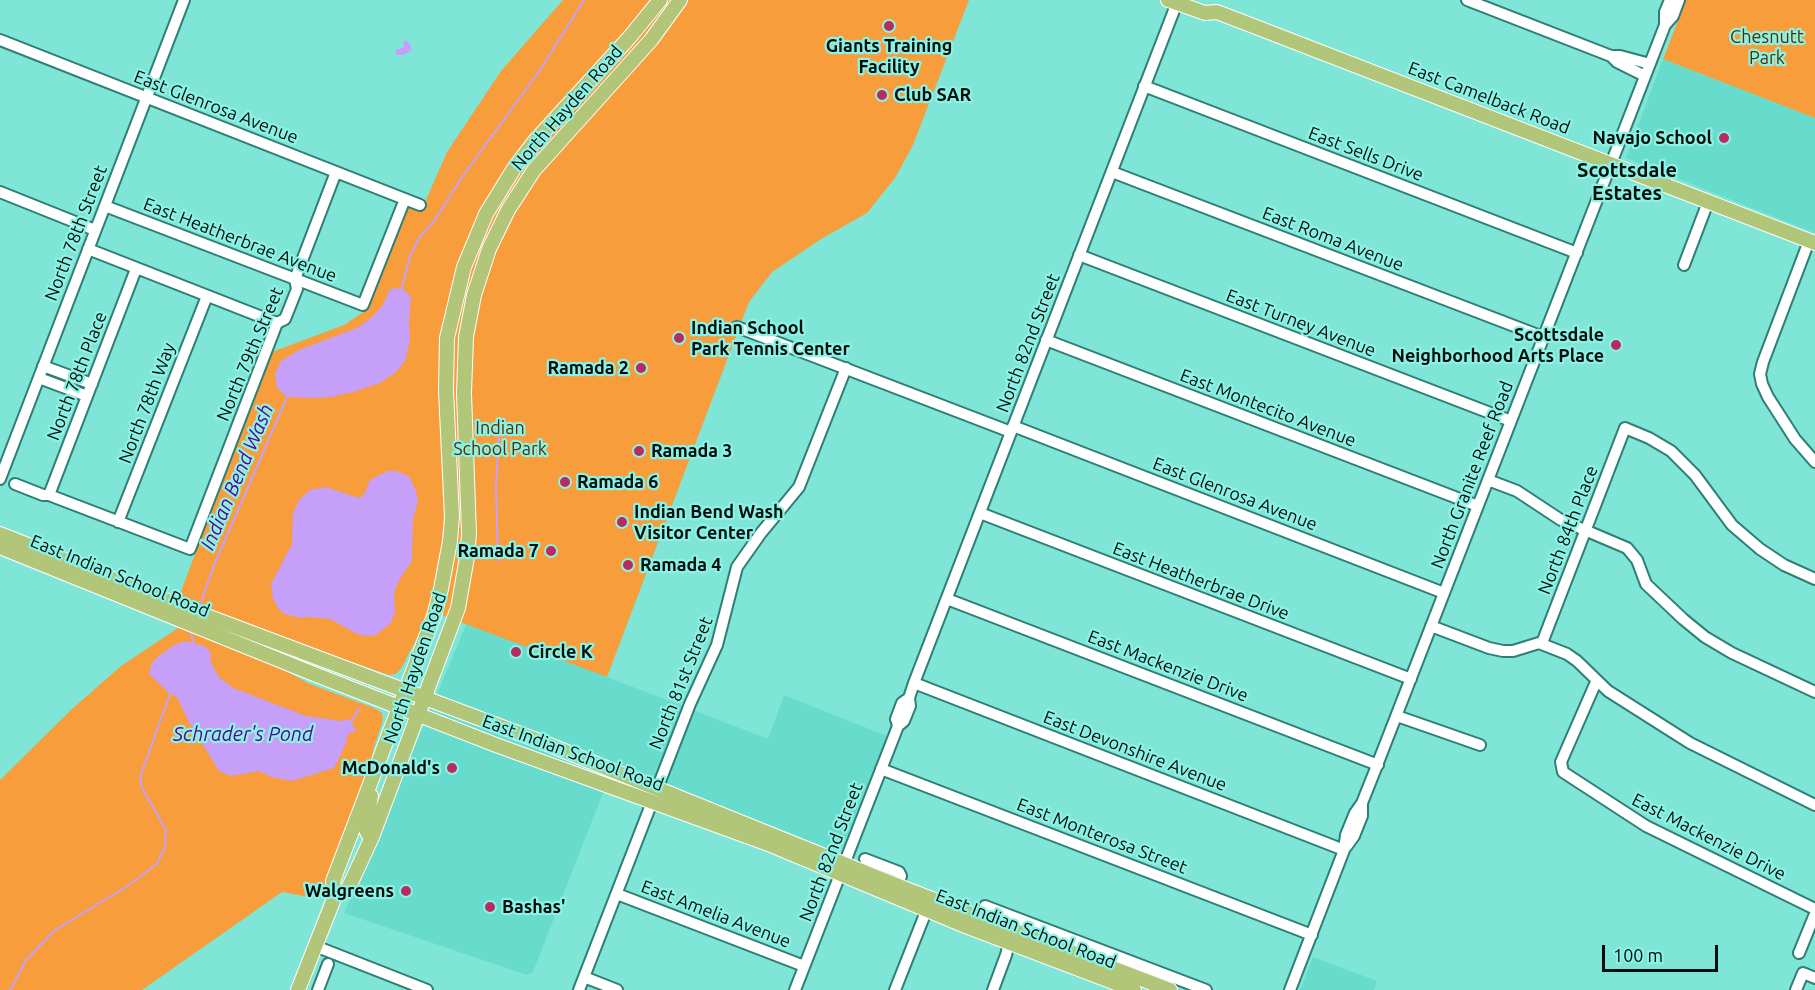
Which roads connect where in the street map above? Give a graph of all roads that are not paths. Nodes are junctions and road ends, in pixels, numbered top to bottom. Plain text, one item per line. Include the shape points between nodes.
1 (184, 0) edge
2 (660, 0) edge
3 (680, 0) edge
4 (1198, 0) edge
5 (1467, 0) edge
6 (1670, 0) edge
7 (1679, 0) edge
8 (1174, 1) edge
9 (1216, 12) junction
10 (1665, 25) junction
11 (0, 40) edge
12 (1611, 56) junction
13 (1650, 64) junction
14 (1645, 76) junction
15 (1144, 86) junction
16 (147, 97) junction
17 (1611, 164) junction
18 (336, 172) junction
19 (1112, 172) junction
20 (0, 192) edge
21 (405, 199) junction
22 (1708, 202) junction
23 (420, 205) dead end
24 (105, 206) junction
25 (95, 230) junction
26 (1812, 242) edge
27 (88, 249) junction
28 (1576, 253) junction
29 (1079, 255) junction
30 (1684, 266) dead end
31 (136, 268) junction
32 (295, 279) junction
33 (207, 296) junction
34 (277, 323) junction
35 (737, 327) dead end
36 (1543, 337) junction
37 (1046, 340) junction
38 (43, 366) junction
39 (846, 368) junction
40 (39, 378) junction
41 (92, 384) junction
42 (87, 396) junction
43 (1510, 421) junction
44 (1012, 429) junction
45 (1815, 462) edge
46 (0, 479) edge
47 (1488, 480) junction
48 (15, 484) dead end
49 (49, 495) junction
50 (1478, 506) junction
51 (980, 513) junction
52 (118, 522) junction
53 (1585, 530) junction
54 (0, 534) edge
55 (0, 548) edge
56 (1815, 579) edge
57 (1444, 593) junction
58 (947, 599) junction
59 (186, 615) junction
60 (1431, 626) junction
61 (219, 628) junction
62 (1542, 643) junction
63 (1411, 680) junction
64 (1596, 682) junction
65 (914, 683) junction
66 (405, 690) junction
67 (1815, 692) edge
68 (425, 698) junction
69 (399, 707) junction
70 (419, 715) junction
71 (1397, 716) junction
72 (1480, 745) dead end
73 (1377, 765) junction
74 (881, 769) junction
75 (372, 776) junction
76 (655, 795) junction
77 (1815, 805) edge
78 (372, 837) junction
79 (1344, 849) junction
80 (865, 859) dead end
81 (842, 869) junction
82 (898, 886) junction
83 (616, 894) junction
84 (335, 896) junction
85 (929, 904) junction
86 (985, 906) dead end
87 (1815, 911) edge
88 (1013, 930) junction
89 (1312, 935) junction
90 (315, 946) junction
91 (1799, 953) dead end
92 (328, 964) dead end
93 (804, 966) junction
94 (305, 971) junction
95 (323, 977) junction
96 (584, 977) junction
97 (1815, 978) edge
98 (413, 987) edge
99 (298, 990) edge
100 (318, 990) edge
101 (427, 990) edge
102 (579, 990) edge
103 (617, 990) edge
104 (795, 990) edge
105 (895, 990) edge
106 (993, 990) edge
107 (1134, 990) edge
108 (1170, 990) edge
109 (1206, 990) edge
110 (1290, 990) edge
111 (1796, 990) edge

1 - 16 street, North 78th Street
2 - 66 main road, North Hayden Road via 515,167 486,214 464,267 447,338 450,541 434,616
3 - 68 main road, North Hayden Road via 660,29 534,170 489,249 471,308 465,354 470,511 467,557 458,609
4 - 9 main road, East Camelback Road
5 - 12 street
6 - 10 street, North Granite Reef Road
7 - 10 street, North Granite Reef Road
8 - 9 main road, East Camelback Road
8 - 15 street, North 82nd Street
9 - 17 main road, East Camelback Road
10 - 13 street, North Granite Reef Road
11 - 16 street, East Glenrosa Avenue
12 - 13 street
12 - 14 street
13 - 14 street, North Granite Reef Road
14 - 17 street, North Granite Reef Road
15 - 19 street, North 82nd Street
15 - 28 street, East Sells Drive
16 - 18 street, East Glenrosa Avenue
16 - 24 street, North 78th Street
17 - 22 main road, East Camelback Road
17 - 28 street, North Granite Reef Road
18 - 21 street, East Glenrosa Avenue
18 - 32 street, North 79th Street
19 - 29 street, North 82nd Street
19 - 36 street, East Roma Avenue
20 - 25 street
21 - 23 street, East Glenrosa Avenue
21 - 32 street, East Heatherbrae Avenue via 363,305
22 - 26 main road, East Camelback Road
22 - 30 street
24 - 25 street, North 78th Street
24 - 32 street, East Heatherbrae Avenue
25 - 27 street, North 78th Street
26 - 45 street via 1760,374 1768,398
27 - 31 street
27 - 38 street, North 78th Street
28 - 36 street, North Granite Reef Road
29 - 37 street, North 82nd Street
29 - 43 street, East Turney Avenue
31 - 33 street
31 - 41 street, North 78th Place
32 - 34 street, North 79th Street via 297,289 285,319
33 - 34 street
33 - 52 street, North 78th Way
34 - 52 street, North 79th Street via 190,549
35 - 39 street, East Glenrosa Avenue
36 - 43 street, North Granite Reef Road
37 - 44 street, North 82nd Street
37 - 50 street, East Montecito Avenue
38 - 40 street, North 78th Street
38 - 41 street
39 - 44 street, East Glenrosa Avenue
39 - 76 street, North 81st Street via 799,488 737,567 717,645
40 - 42 street
40 - 46 street, North 78th Street
41 - 42 street, North 78th Place
42 - 49 street, North 78th Place
43 - 47 street, North Granite Reef Road
44 - 51 street, North 82nd Street
44 - 57 street, East Glenrosa Avenue
47 - 50 street, North Granite Reef Road
47 - 53 street via 1517,491 1561,520
48 - 49 street
49 - 52 street
50 - 57 street, North Granite Reef Road
51 - 58 street, North 82nd Street
51 - 63 street, East Heatherbrae Drive
53 - 56 street, North 84th Place via 1625,428 1671,451 1691,470 1732,525 1760,549
53 - 62 street, North 84th Place
53 - 67 street via 1632,551 1646,584 1706,637 1740,658
54 - 59 main road, East Indian School Road
55 - 59 main road, East Indian School Road
57 - 60 street, North Granite Reef Road
58 - 65 street, North 82nd Street
58 - 73 street, East Mackenzie Drive
59 - 61 main road, East Indian School Road
60 - 62 street via 1503,651
60 - 63 street, North Granite Reef Road
61 - 66 main road, East Indian School Road
61 - 69 main road, East Indian School Road
62 - 64 street via 1577,661
63 - 71 street, North Granite Reef Road
64 - 77 street via 1690,743
64 - 87 street, East Mackenzie Drive via 1561,762 1566,776 1646,826
65 - 74 street, North 82nd Street via 909,698 902,703 896,719 898,726
65 - 79 street, East Devonshire Avenue
66 - 68 main road, East Indian School Road
66 - 69 main road, North Hayden Road
68 - 70 main road, North Hayden Road
68 - 76 main road, East Indian School Road via 565,751
69 - 70 main road, East Indian School Road
69 - 75 main road, North Hayden Road
70 - 76 main road, East Indian School Road
70 - 78 main road, North Hayden Road
71 - 72 street
71 - 73 street, North Granite Reef Road
73 - 79 street, North Granite Reef Road via 1346,835
74 - 81 street, North 82nd Street
74 - 89 street, East Monterosa Street
75 - 78 main road via 365,827
75 - 84 main road, North Hayden Road via 333,882
76 - 81 main road, East Indian School Road via 771,845
76 - 83 street, North 81st Street
78 - 84 main road, North Hayden Road via 348,889
79 - 89 street, North Granite Reef Road
80 - 82 street via 899,872
81 - 82 main road, East Indian School Road
81 - 85 main road, East Indian School Road
81 - 93 street, North 82nd Street
82 - 85 main road, East Indian School Road
83 - 93 street, East Amelia Avenue
83 - 96 street, North 81st Street
84 - 90 main road, North Hayden Road
85 - 88 main road, East Indian School Road
85 - 105 street
86 - 88 street, East Indian School Road
87 - 91 street
88 - 106 street
88 - 107 main road, East Indian School Road
88 - 108 main road, East Indian School Road
88 - 109 street, East Indian School Road
89 - 110 street, North Granite Reef Road
90 - 94 main road, North Hayden Road
90 - 98 street
92 - 95 street
93 - 104 street, North 82nd Street
94 - 95 street
94 - 99 main road, North Hayden Road
95 - 100 street
96 - 102 street, North 81st Street
96 - 103 street
97 - 111 street via 1803,973
98 - 101 street

